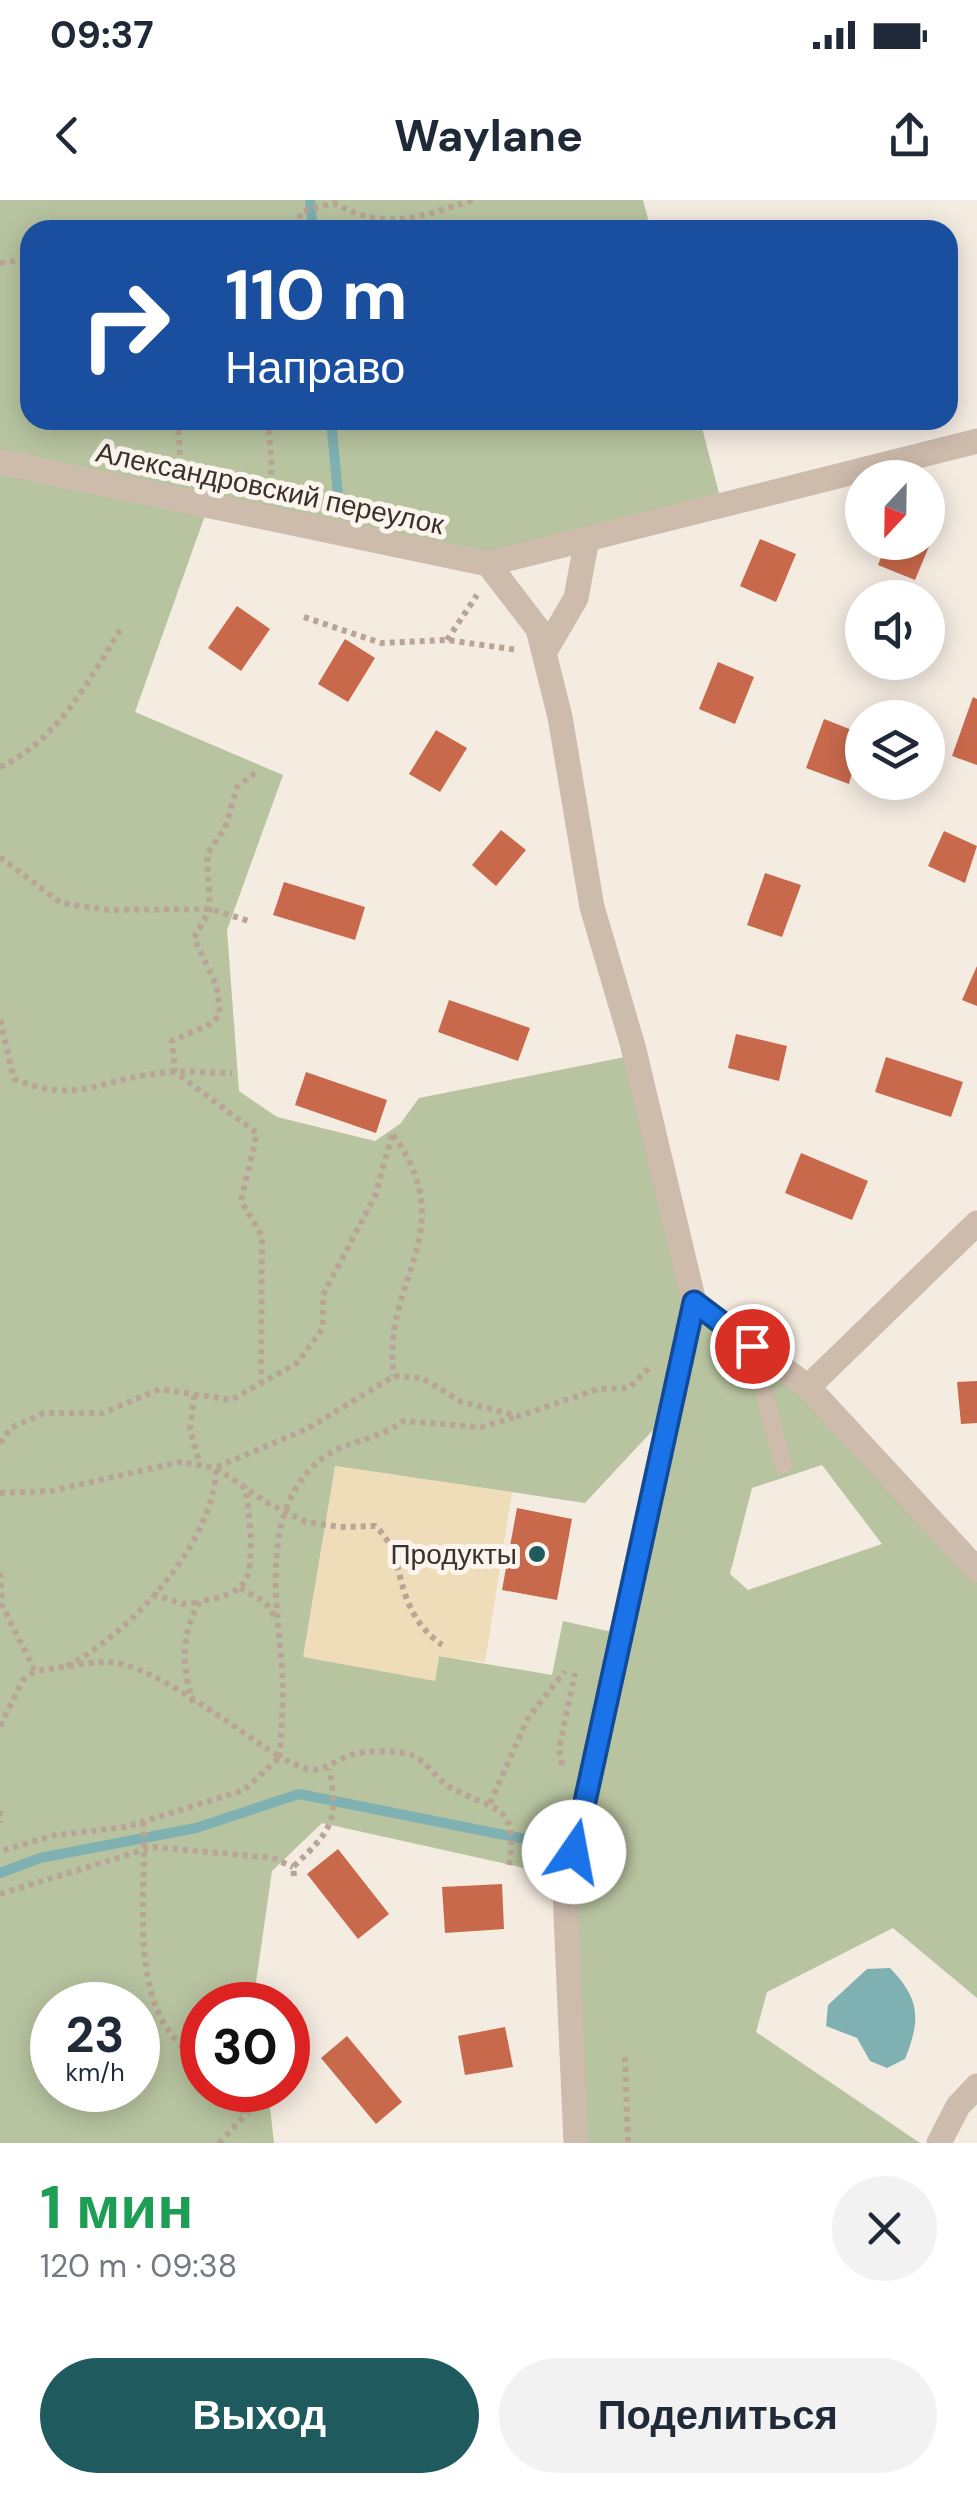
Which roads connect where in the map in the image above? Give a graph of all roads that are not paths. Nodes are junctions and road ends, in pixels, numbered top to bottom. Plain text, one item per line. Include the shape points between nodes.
1 (977, 441) edge
2 (0, 462) edge
3 (587, 539) junction
4 (484, 565) junction
5 (544, 654) junction
6 (977, 1224) edge
7 (694, 1302) junction
8 (752, 1346) junction
9 (808, 1387) junction
10 (783, 1464) dead end
11 (977, 1570) edge
12 (977, 2086) edge
13 (576, 2143) edge
14 (939, 2143) edge

1 - 3 street
2 - 4 street, Александровский переулок
3 - 4 street
3 - 5 street via 576,598
4 - 5 street via 538,628
5 - 7 street via 592,907
6 - 9 street
7 - 8 street
7 - 13 street via 566,1892
8 - 9 street
8 - 10 lane
9 - 11 street
12 - 14 street

